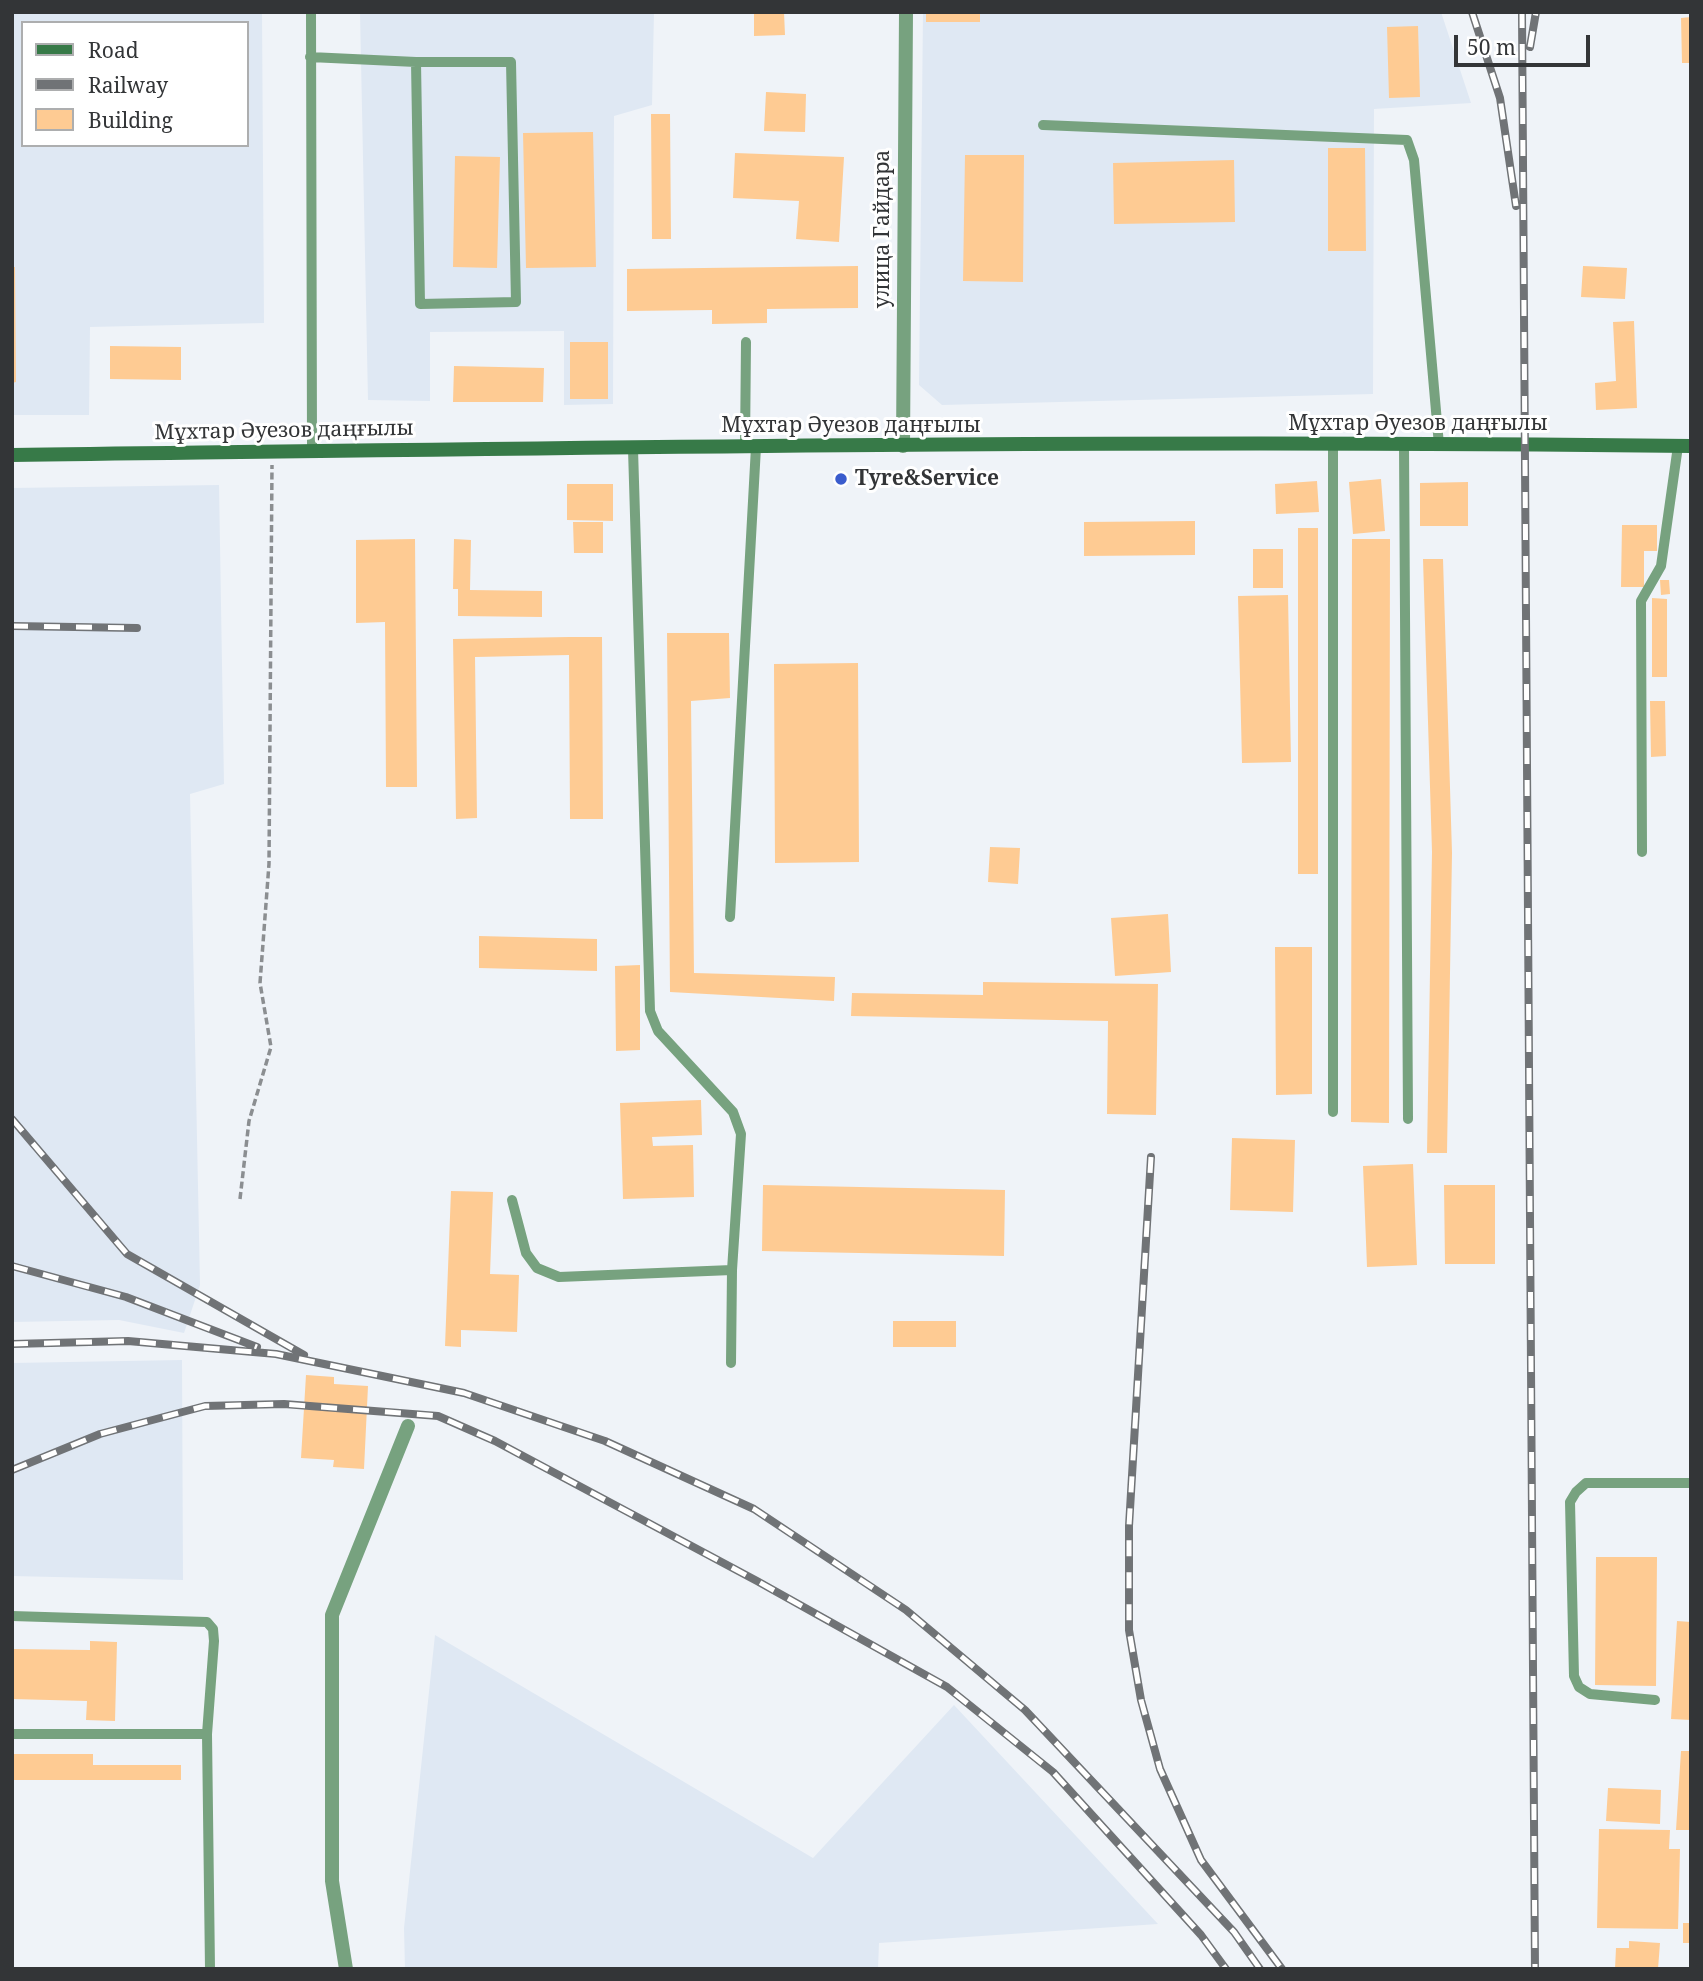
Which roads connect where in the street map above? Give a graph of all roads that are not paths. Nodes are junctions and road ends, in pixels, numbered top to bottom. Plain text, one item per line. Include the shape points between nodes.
1 (311, 12) edge
2 (906, 12) edge
3 (310, 57) junction
4 (416, 62) junction
5 (1043, 125) dead end
6 (746, 342) dead end
7 (1333, 445) junction
8 (1405, 445) junction
9 (1438, 445) junction
10 (903, 446) junction
11 (1684, 446) edge
12 (751, 447) junction
13 (633, 449) junction
14 (312, 450) junction
15 (12, 455) edge
16 (1642, 852) dead end
17 (730, 917) dead end
18 (1334, 1112) dead end
19 (1408, 1119) dead end
20 (512, 1200) dead end
21 (732, 1270) junction
22 (730, 1363) dead end
23 (408, 1426) dead end
24 (1691, 1483) edge
25 (12, 1616) edge
26 (1656, 1700) dead end
27 (12, 1734) edge
28 (207, 1734) junction
29 (210, 1969) edge
30 (346, 1969) edge

1 - 3 lane
2 - 10 street, улица Гайдара
3 - 4 lane
3 - 14 lane
4 - 4 lane via 420,304 516,302 511,62
5 - 9 lane via 1407,140 1414,160
6 - 12 lane
7 - 8 main road, Мұхтар Әуезов даңғылы
7 - 10 main road, Мұхтар Әуезов даңғылы
7 - 18 lane
8 - 9 main road, Мұхтар Әуезов даңғылы
8 - 19 lane
9 - 11 main road, Мұхтар Әуезов даңғылы
10 - 12 main road, Мұхтар Әуезов даңғылы
11 - 16 lane via 1661,566 1641,601
12 - 13 main road, Мұхтар Әуезов даңғылы
12 - 17 lane
13 - 14 main road, Мұхтар Әуезов даңғылы
13 - 21 lane via 650,1011 658,1031 733,1112 741,1134
14 - 15 main road, Мұхтар Әуезов даңғылы
20 - 21 lane via 526,1253 537,1268 559,1277
21 - 22 lane
23 - 30 street via 332,1615 332,1881
24 - 26 lane via 1586,1483 1570,1502 1574,1676 1579,1687 1590,1694
25 - 28 lane via 207,1622 214,1641
27 - 28 lane
28 - 29 lane

